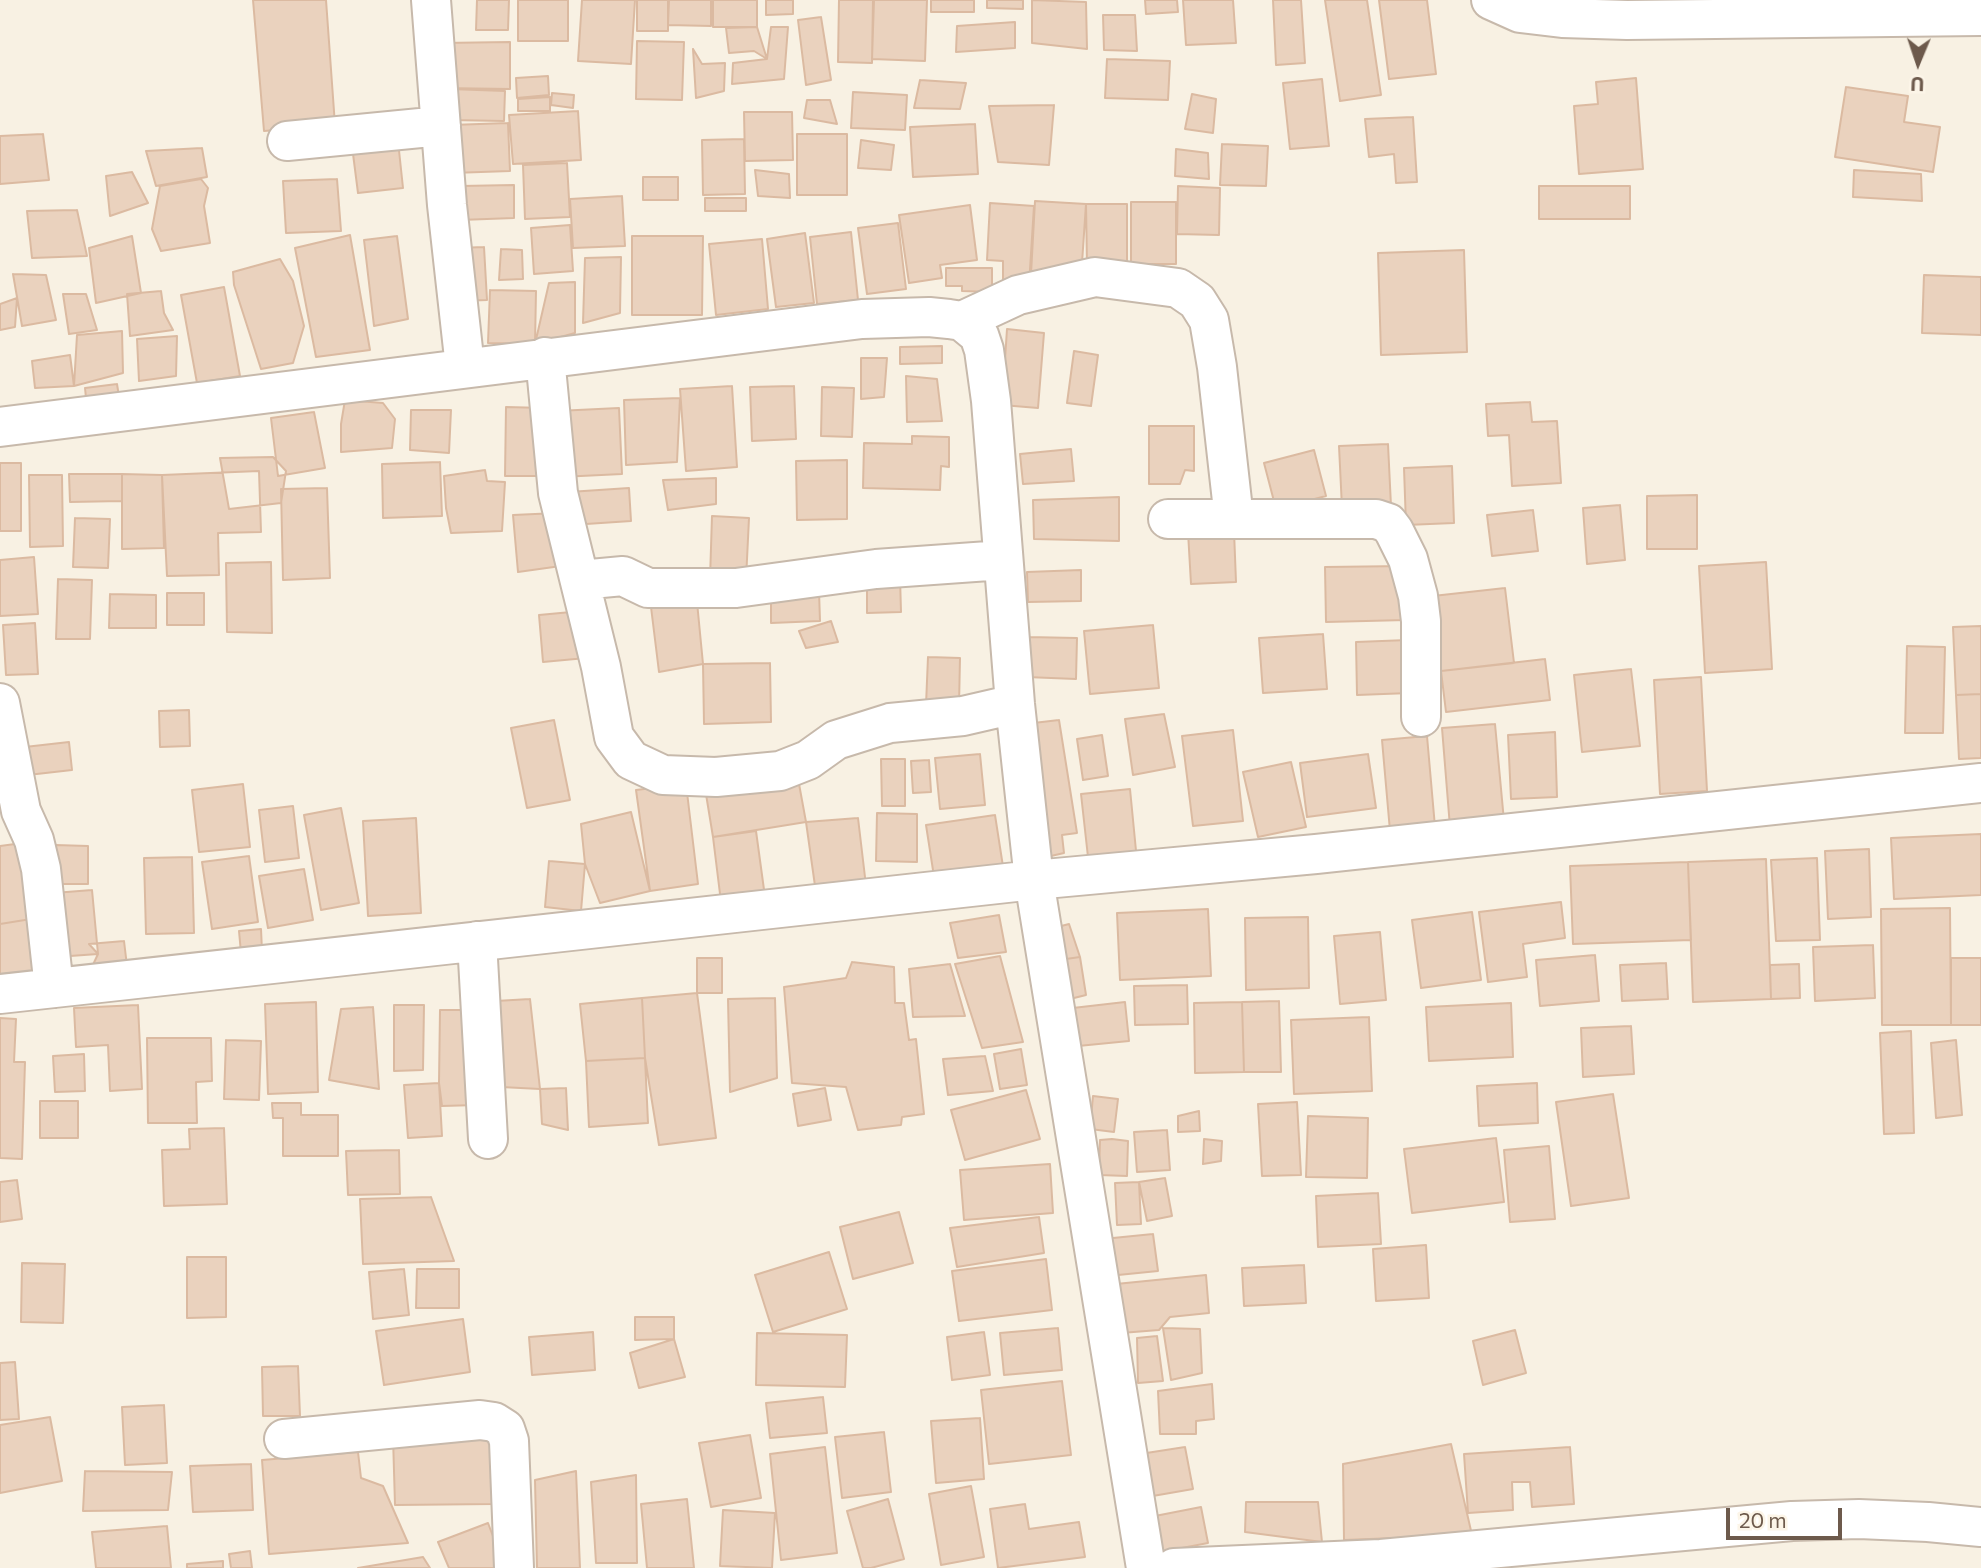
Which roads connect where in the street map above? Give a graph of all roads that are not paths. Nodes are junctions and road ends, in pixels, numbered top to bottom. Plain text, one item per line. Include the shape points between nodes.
1 (431, 0) edge
2 (1491, 0) edge
3 (1981, 16) edge
4 (441, 125) junction
5 (287, 141) dead end
6 (962, 321) junction
7 (545, 357) junction
8 (465, 367) junction
9 (0, 427) edge
10 (1168, 519) dead end
11 (1234, 519) junction
12 (1003, 560) junction
13 (580, 580) junction
14 (0, 703) edge
15 (1015, 704) junction
16 (1420, 717) dead end
17 (1981, 783) edge
18 (1034, 880) junction
19 (477, 941) junction
20 (54, 988) junction
21 (0, 994) edge
22 (488, 1139) dead end
23 (284, 1439) dead end
24 (1981, 1527) edge
25 (514, 1568) edge
26 (1146, 1568) edge
27 (1174, 1568) edge

1 - 4 street
2 - 3 street via 1520,13 1614,20
4 - 5 street
4 - 8 street
6 - 7 street via 862,319
6 - 11 street via 1018,295 1095,277 1178,288 1197,301 1209,320 1217,367
6 - 12 street via 978,335 984,350
7 - 8 street
7 - 13 street via 558,493
8 - 9 street
10 - 11 street
11 - 16 street via 1376,519 1388,523 1402,544 1418,596
12 - 13 street via 876,569 736,587 648,588 623,576
12 - 15 street
13 - 15 street via 614,737 631,760 663,775 716,777 780,771 808,760 836,740 890,723 963,716
14 - 20 street via 21,811 41,869
15 - 18 street
17 - 18 street
18 - 19 street
18 - 26 street
19 - 20 street
19 - 22 street
20 - 21 street
23 - 25 street via 494,1422 505,1429 509,1441
24 - 27 street via 1872,1520 1792,1521 1381,1559

